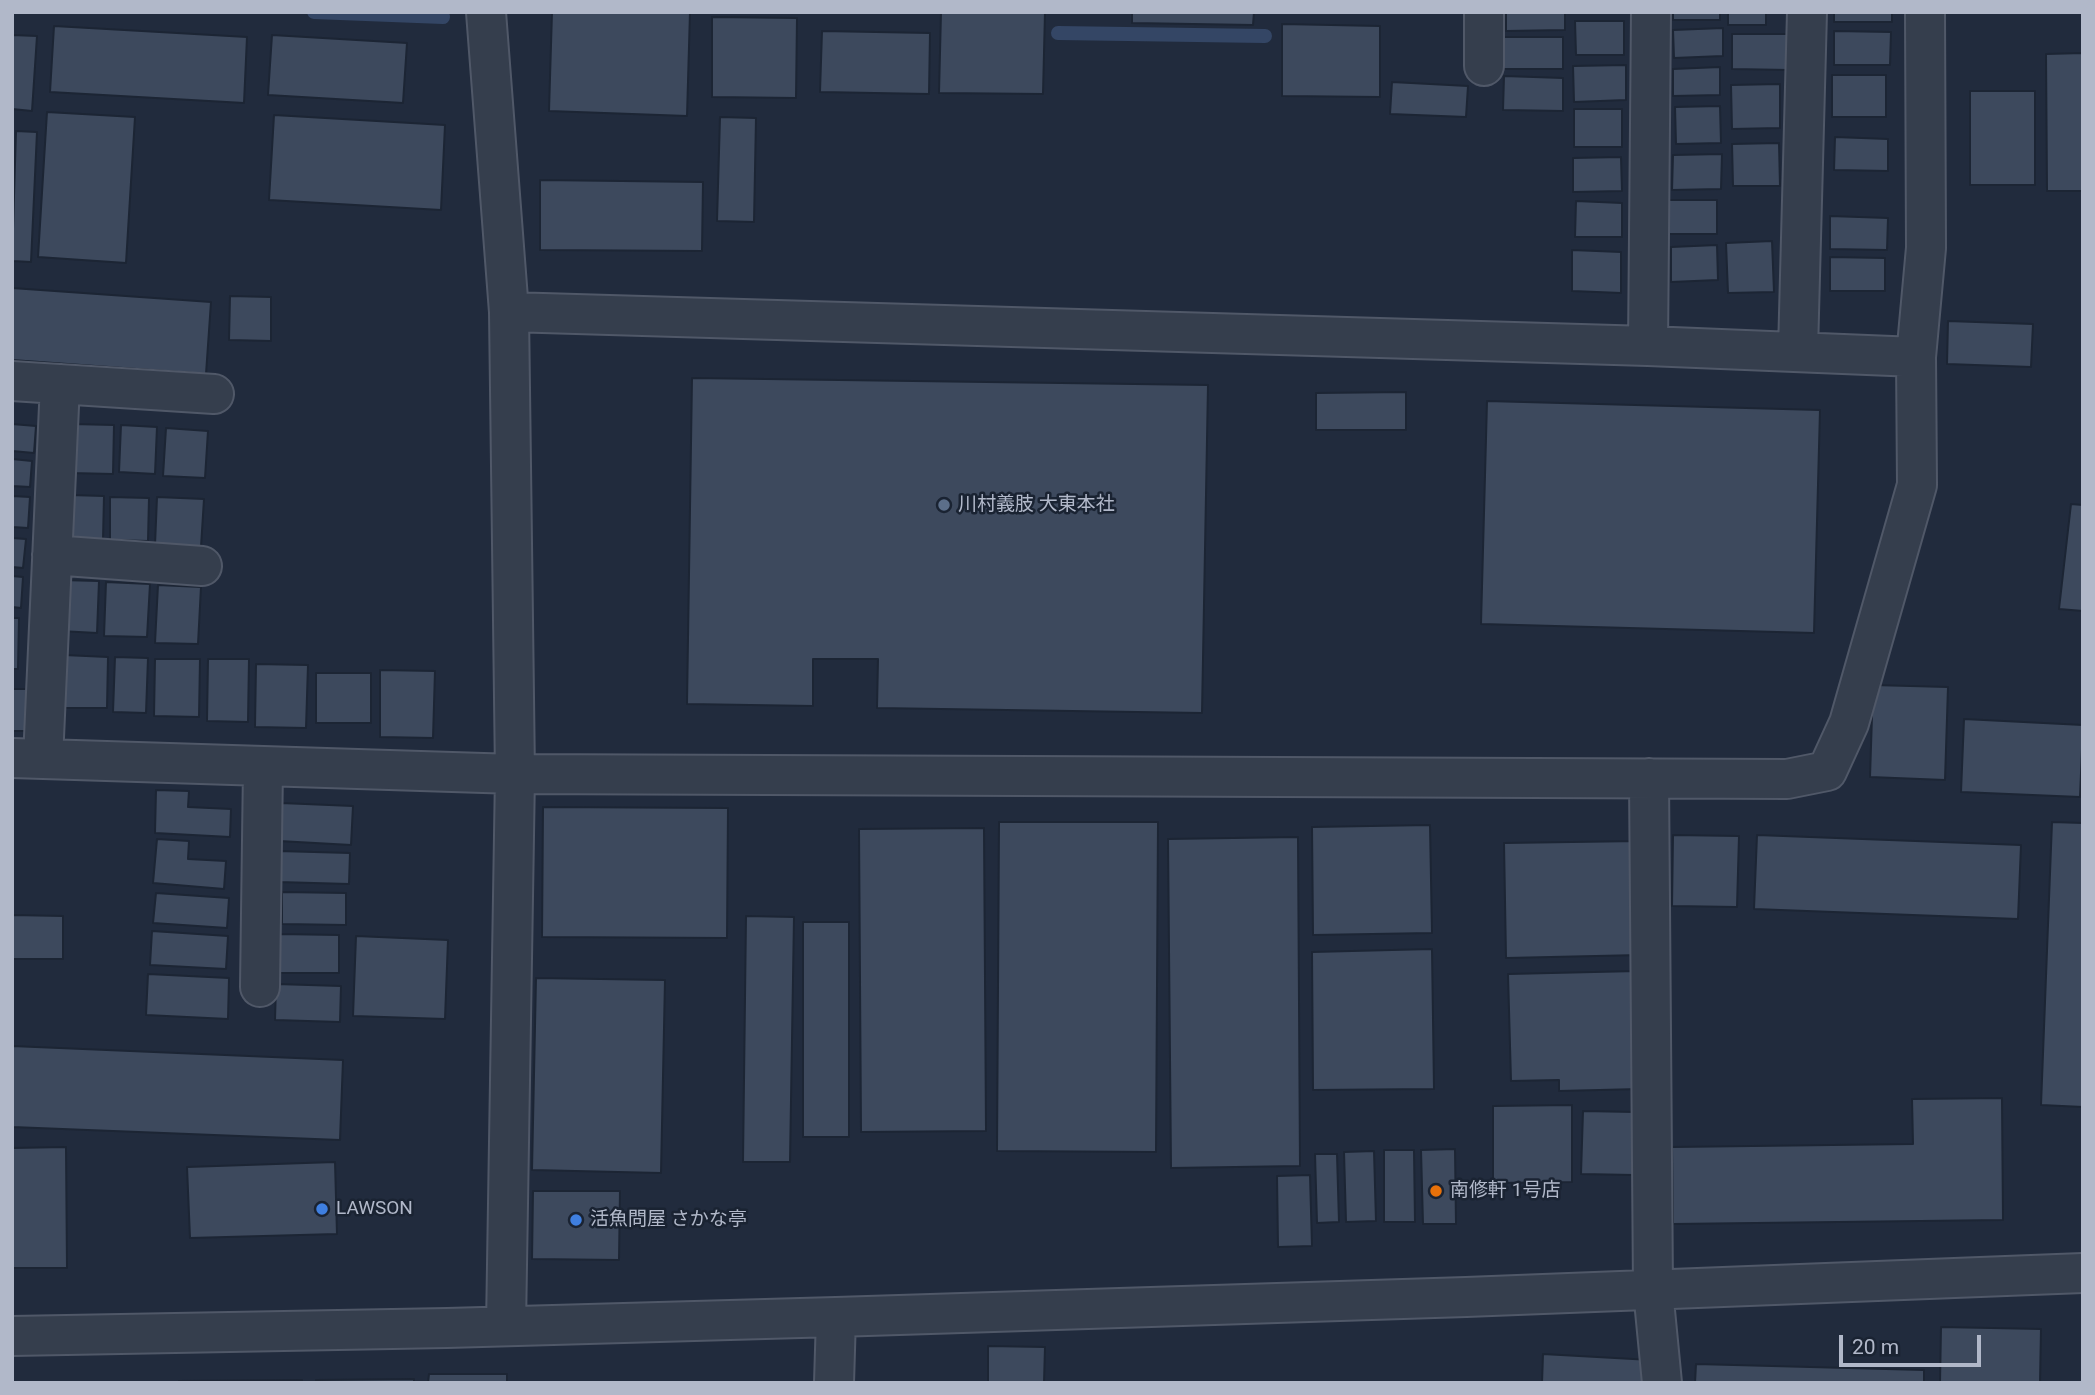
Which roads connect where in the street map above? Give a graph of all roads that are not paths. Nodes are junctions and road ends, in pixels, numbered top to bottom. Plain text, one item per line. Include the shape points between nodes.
1 (486, 12) edge
2 (1484, 12) edge
3 (1651, 12) edge
4 (1807, 12) edge
5 (1925, 12) edge
6 (1484, 66) dead end
7 (509, 312) junction
8 (1648, 346) junction
9 (1798, 351) junction
10 (1916, 357) junction
11 (12, 381) edge
12 (60, 384) junction
13 (214, 394) dead end
14 (52, 555) junction
15 (202, 566) dead end
16 (28, 759) edge
17 (263, 766) junction
18 (515, 774) junction
19 (1649, 778) junction
20 (260, 987) dead end
21 (2083, 1273) edge
22 (1653, 1290) junction
23 (836, 1317) junction
24 (506, 1326) junction
25 (12, 1336) edge
26 (834, 1383) edge
27 (1662, 1383) edge

1 - 7 street
2 - 6 street
3 - 8 street
4 - 9 street
5 - 10 street via 1926,248
7 - 8 street
7 - 18 street
8 - 9 street
9 - 10 street
10 - 19 street via 1917,485 1849,723 1827,771 1787,779
11 - 12 street
12 - 13 street
12 - 14 street
14 - 15 street
14 - 16 street
16 - 17 street
17 - 18 street
17 - 20 street
18 - 19 street
18 - 24 street
19 - 22 street
21 - 22 street
22 - 23 street
22 - 27 street
23 - 24 street
23 - 26 street
24 - 25 street

